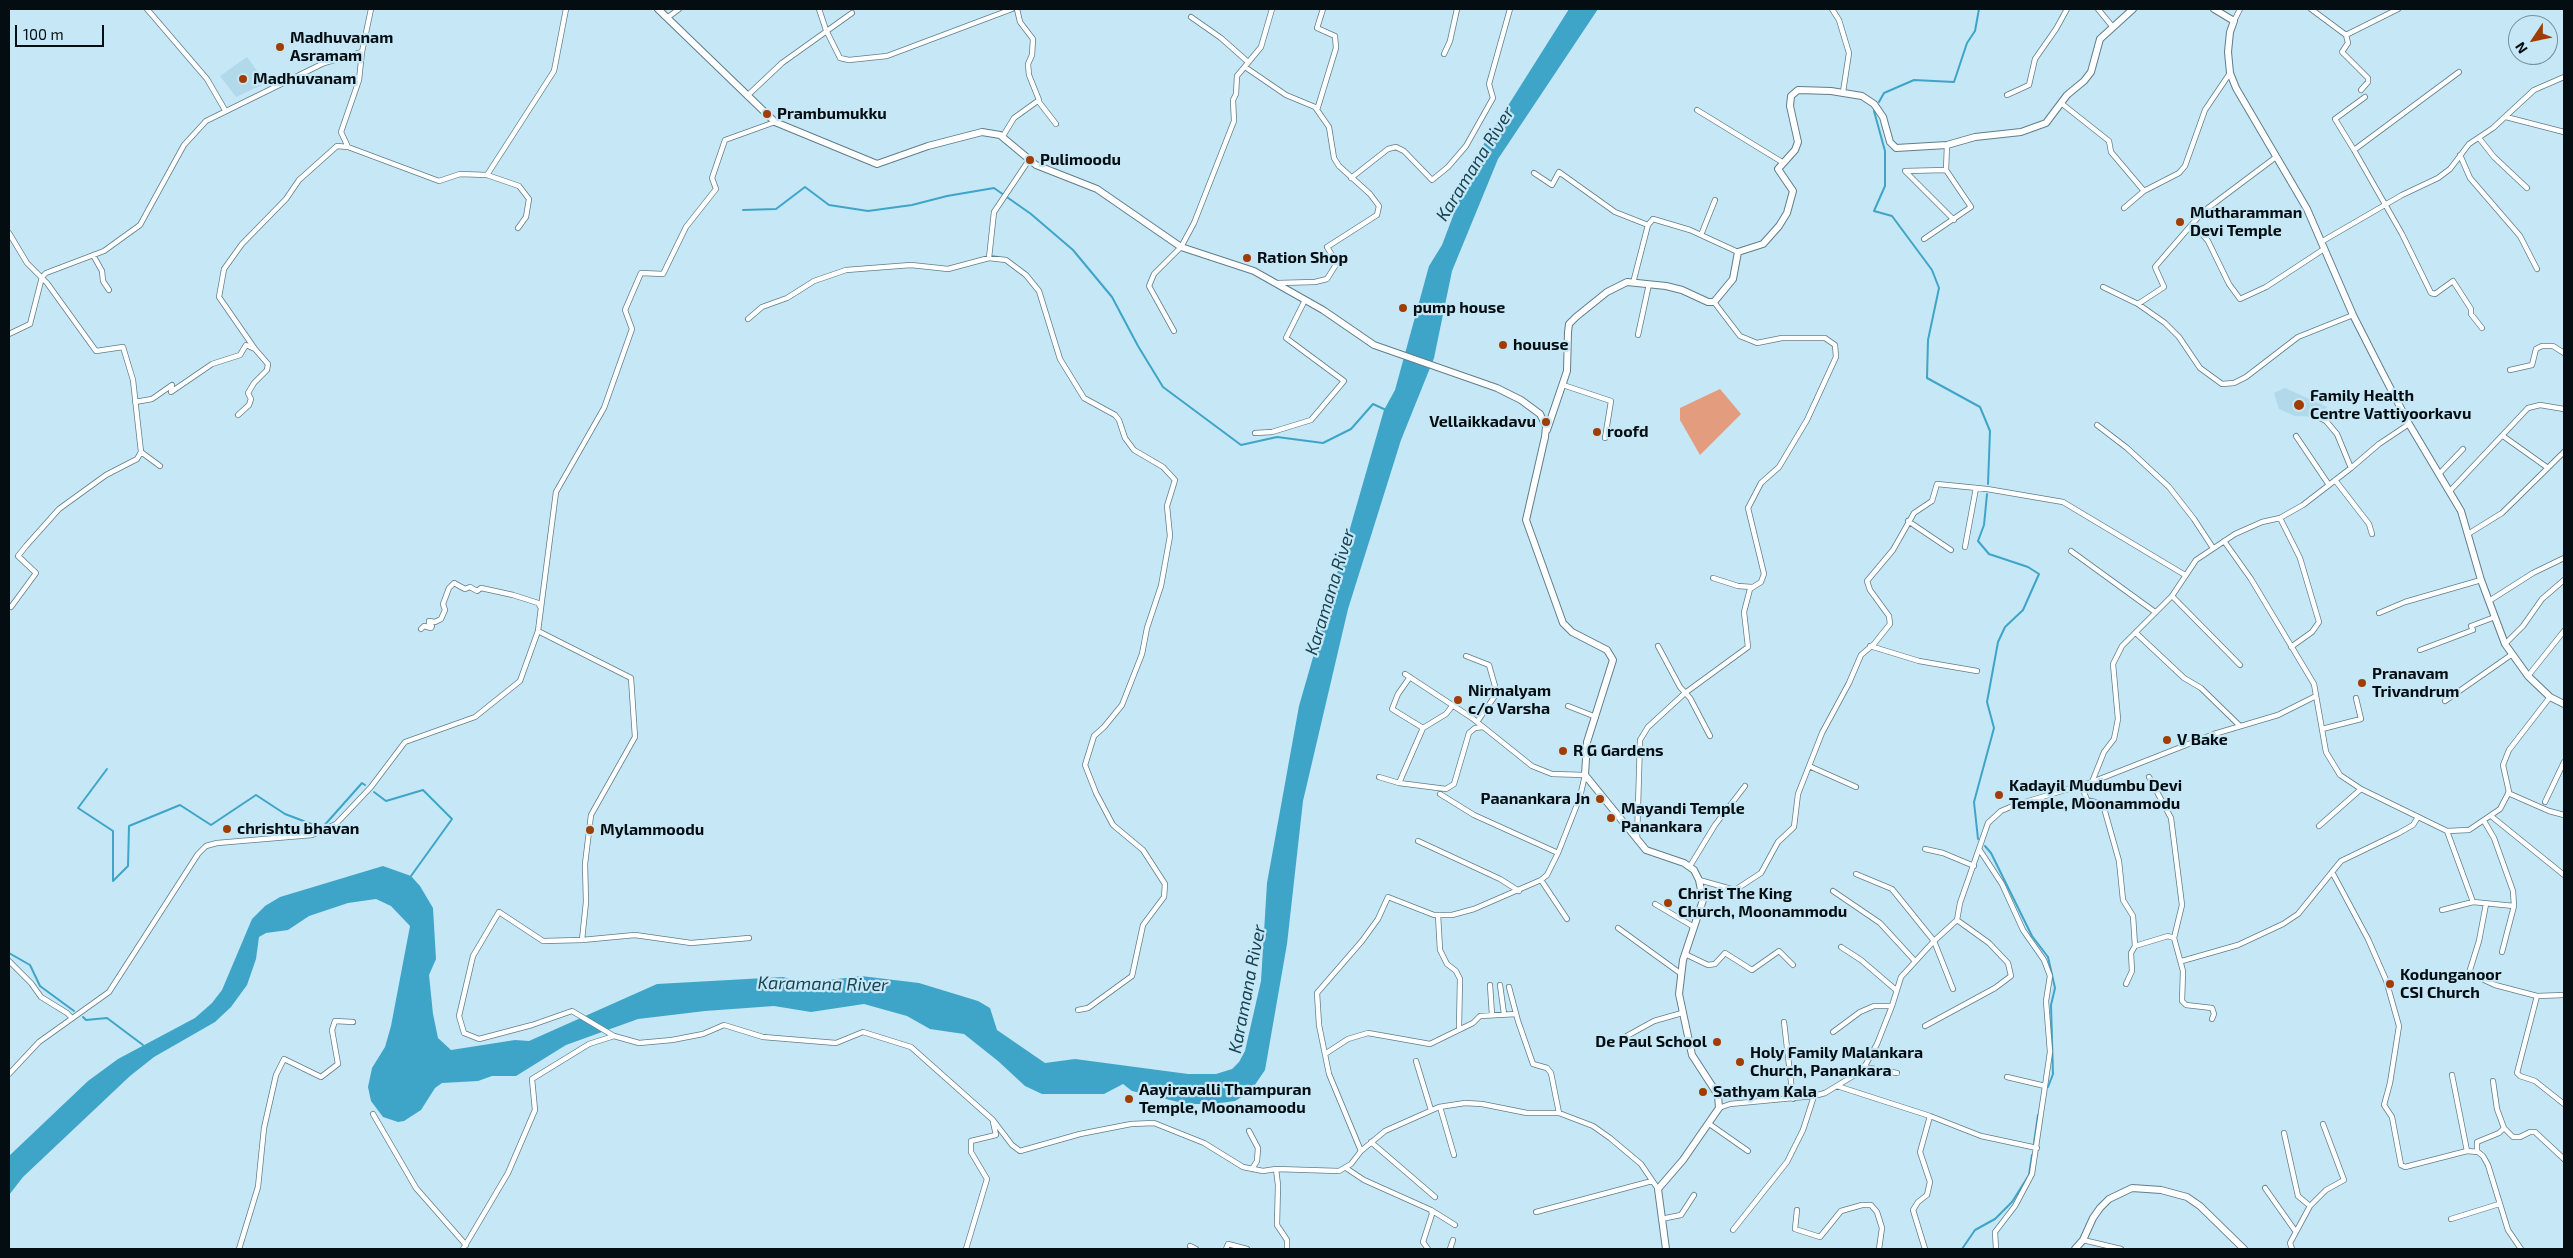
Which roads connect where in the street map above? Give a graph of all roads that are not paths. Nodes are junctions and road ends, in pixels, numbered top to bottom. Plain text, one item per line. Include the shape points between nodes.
1 (147, 9) edge
2 (371, 9) edge
3 (566, 9) edge
4 (658, 9) edge
5 (679, 9) edge
6 (819, 9) edge
7 (1012, 9) edge
8 (1016, 9) edge
9 (1272, 9) edge
10 (1323, 9) edge
11 (1457, 9) edge
12 (1510, 9) edge
13 (1832, 9) edge
14 (2067, 9) edge
15 (2098, 9) edge
16 (2133, 9) edge
17 (2214, 9) edge
18 (2240, 9) edge
19 (2311, 9) edge
20 (2398, 9) edge
21 (852, 12) dead end
22 (1191, 17) dead end
23 (667, 18) junction
24 (2234, 21) junction
25 (2112, 26) junction
26 (826, 30) junction
27 (2346, 35) junction
28 (362, 52) junction
29 (1444, 54) dead end
30 (1248, 62) junction
31 (1245, 67) junction
32 (2459, 72) dead end
33 (2230, 73) junction
34 (2564, 77) edge
35 (2361, 90) dead end
36 (1843, 92) junction
37 (2007, 95) dead end
38 (747, 96) junction
39 (2364, 97) dead end
40 (1039, 102) junction
41 (2062, 103) junction
42 (225, 110) junction
43 (1317, 110) junction
44 (1697, 110) dead end
45 (2506, 116) junction
46 (775, 122) junction
47 (1056, 124) dead end
48 (2564, 132) edge
49 (1003, 136) junction
50 (2478, 138) junction
51 (1947, 145) junction
52 (348, 147) junction
53 (2354, 150) junction
54 (2460, 155) junction
55 (2276, 157) junction
56 (1029, 160) junction
57 (1782, 162) junction
58 (1946, 170) junction
59 (1534, 173) dead end
60 (487, 175) junction
61 (1351, 178) junction
62 (2527, 188) dead end
63 (2144, 191) junction
64 (1715, 200) dead end
65 (2386, 205) junction
66 (2124, 208) dead end
67 (1954, 220) junction
68 (2193, 223) junction
69 (1648, 225) junction
70 (518, 228) dead end
71 (9, 233) edge
72 (1702, 235) junction
73 (1924, 238) dead end
74 (2321, 242) junction
75 (1181, 247) junction
76 (2324, 248) junction
77 (1738, 252) junction
78 (93, 255) junction
79 (989, 258) junction
80 (2537, 269) dead end
81 (42, 278) junction
82 (1278, 283) junction
83 (1633, 283) junction
84 (1649, 284) junction
85 (2103, 287) dead end
86 (109, 290) dead end
87 (1305, 300) junction
88 (1714, 302) junction
89 (2138, 304) junction
90 (2353, 315) junction
91 (748, 319) dead end
92 (2482, 328) dead end
93 (1174, 331) dead end
94 (9, 334) edge
95 (1638, 335) dead end
96 (255, 349) junction
97 (2564, 352) edge
98 (2510, 370) dead end
99 (1563, 385) junction
100 (135, 402) junction
101 (2564, 409) edge
102 (238, 415) dead end
103 (2320, 418) dead end
104 (2408, 424) junction
105 (2096, 425) dead end
106 (1255, 433) dead end
107 (2296, 436) dead end
108 (2504, 436) junction
109 (1545, 437) junction
110 (1605, 438) dead end
111 (2462, 449) dead end
112 (141, 452) junction
113 (2564, 452) edge
114 (160, 466) dead end
115 (2351, 468) junction
116 (2548, 468) junction
117 (2440, 473) junction
118 (2335, 480) junction
119 (2329, 485) junction
120 (1976, 488) junction
121 (2450, 491) junction
122 (2280, 518) junction
123 (1908, 521) junction
124 (2372, 534) dead end
125 (2468, 534) junction
126 (2224, 541) junction
127 (1965, 547) dead end
128 (2213, 548) junction
129 (1951, 550) dead end
130 (2071, 551) dead end
131 (2564, 558) edge
132 (2185, 575) junction
133 (1713, 578) dead end
134 (2481, 580) junction
135 (2564, 580) edge
136 (1752, 587) junction
137 (2172, 596) junction
138 (2488, 601) junction
139 (11, 607) dead end
140 (541, 608) junction
141 (2155, 612) junction
142 (2379, 613) dead end
143 (2495, 617) junction
144 (421, 629) dead end
145 (538, 631) junction
146 (2564, 631) edge
147 (2136, 633) junction
148 (2506, 644) junction
149 (1658, 646) dead end
150 (1870, 646) junction
151 (2291, 647) junction
152 (2420, 650) dead end
153 (2511, 655) junction
154 (1466, 656) dead end
155 (2240, 665) dead end
156 (1976, 671) dead end
157 (2528, 676) junction
158 (1685, 693) junction
159 (2316, 696) junction
160 (2550, 697) junction
161 (2356, 698) dead end
162 (2445, 701) dead end
163 (2564, 704) edge
164 (1453, 705) junction
165 (1568, 706) dead end
166 (1596, 717) junction
167 (1477, 722) junction
168 (2240, 726) junction
169 (1483, 727) junction
170 (1423, 728) junction
171 (2322, 729) junction
172 (1710, 736) dead end
173 (2564, 762) edge
174 (1809, 766) junction
175 (1584, 775) junction
176 (2149, 776) dead end
177 (1379, 777) dead end
178 (2092, 782) junction
179 (1399, 783) junction
180 (1745, 786) dead end
181 (1856, 787) dead end
182 (2082, 787) junction
183 (2361, 789) junction
184 (2508, 793) junction
185 (1440, 794) dead end
186 (2545, 802) dead end
187 (2564, 815) edge
188 (2490, 816) junction
189 (2418, 817) junction
190 (2484, 821) junction
191 (2319, 826) dead end
192 (2447, 831) junction
193 (1418, 840) dead end
194 (1637, 841) junction
195 (1925, 849) dead end
196 (1979, 849) junction
197 (1558, 852) junction
198 (1690, 866) junction
199 (1974, 866) junction
200 (2332, 872) junction
201 (1856, 874) dead end
202 (2564, 875) edge
203 (1541, 880) junction
204 (1699, 880) junction
205 (1519, 891) junction
206 (1833, 891) dead end
207 (2473, 902) junction
208 (1655, 904) dead end
209 (2486, 904) junction
210 (2514, 906) junction
211 (2442, 910) dead end
212 (1438, 915) junction
213 (1567, 919) dead end
214 (1957, 920) junction
215 (1694, 927) junction
216 (1618, 928) dead end
217 (748, 938) dead end
218 (2174, 938) junction
219 (582, 940) junction
220 (1934, 941) junction
221 (2135, 946) junction
222 (1840, 947) dead end
223 (2502, 952) dead end
224 (1685, 954) junction
225 (1914, 960) junction
226 (9, 961) edge
227 (2182, 961) junction
228 (1793, 965) dead end
229 (1680, 973) junction
230 (2126, 984) dead end
231 (1500, 985) dead end
232 (1490, 986) dead end
233 (1509, 987) dead end
234 (1953, 988) dead end
235 (1896, 990) junction
236 (2564, 995) edge
237 (2537, 996) junction
238 (1892, 1006) junction
239 (1078, 1010) dead end
240 (1682, 1013) junction
241 (1492, 1014) junction
242 (1504, 1014) junction
243 (1516, 1014) junction
244 (72, 1018) junction
245 (2212, 1019) dead end
246 (352, 1022) dead end
247 (1784, 1022) dead end
248 (1925, 1026) dead end
249 (1459, 1027) dead end
250 (1833, 1032) dead end
251 (614, 1036) junction
252 (1625, 1037) dead end
253 (1325, 1054) junction
254 (1416, 1061) dead end
255 (1864, 1067) junction
256 (1897, 1073) dead end
257 (9, 1074) edge
258 (2452, 1075) dead end
259 (2007, 1077) dead end
260 (2493, 1080) dead end
261 (1837, 1086) junction
262 (2045, 1086) junction
263 (1814, 1096) junction
264 (1793, 1099) junction
265 (2564, 1104) edge
266 (1440, 1107) junction
267 (1719, 1108) junction
268 (1431, 1110) junction
269 (1559, 1113) junction
270 (373, 1114) dead end
271 (1930, 1116) junction
272 (993, 1120) junction
273 (1708, 1123) junction
274 (2322, 1124) dead end
275 (2504, 1128) junction
276 (1249, 1131) dead end
277 (2284, 1133) dead end
278 (1371, 1142) junction
279 (2037, 1148) junction
280 (1361, 1151) junction
281 (1748, 1151) dead end
282 (2467, 1151) junction
283 (2477, 1151) junction
284 (1454, 1154) dead end
285 (2564, 1159) edge
286 (1346, 1168) junction
287 (1252, 1169) junction
288 (1276, 1169) junction
289 (1652, 1181) junction
290 (2265, 1188) dead end
291 (1658, 1189) junction
292 (1694, 1195) dead end
293 (1435, 1197) dead end
294 (2499, 1204) junction
295 (2310, 1206) junction
296 (1431, 1210) junction
297 (1797, 1210) dead end
298 (1536, 1212) dead end
299 (1662, 1219) junction
300 (2451, 1219) dead end
301 (1455, 1225) dead end
302 (1733, 1230) dead end
303 (2296, 1232) junction
304 (1453, 1240) dead end
305 (2083, 1240) junction
306 (1190, 1246) dead end
307 (465, 1247) edge
308 (240, 1249) edge
309 (966, 1249) edge
310 (1196, 1249) edge
311 (1226, 1249) edge
312 (1247, 1249) edge
313 (1287, 1249) edge
314 (1428, 1249) edge
315 (1450, 1249) edge
316 (1666, 1249) edge
317 (1879, 1249) edge
318 (1925, 1249) edge
319 (1996, 1249) edge
320 (2076, 1249) edge
321 (2121, 1249) edge
322 (2244, 1249) edge
323 (2292, 1249) edge
324 (2521, 1249) edge

1 - 42 street via 208,79
2 - 28 street
3 - 60 street via 554,71
4 - 23 main road
5 - 23 street
6 - 26 street
7 - 26 street via 888,56 840,58
8 - 40 street via 1020,22 1033,39 1029,75
9 - 30 street via 1261,47
10 - 43 street via 1317,28 1335,36 1336,48
11 - 29 street
12 - 61 street via 1489,84 1493,98 1466,146 1448,167 1432,180 1396,147 1388,149
13 - 36 street via 1839,20 1849,53
14 - 37 street via 2035,59 2029,84
15 - 25 street
16 - 25 main road
17 - 24 main road
18 - 24 street
19 - 27 street
20 - 27 street
21 - 26 street
22 - 30 street
23 - 38 main road
24 - 33 main road via 2228,44
25 - 41 main road via 2100,39 2091,72
26 - 38 street
27 - 35 street via 2348,43 2342,52 2368,78
28 - 42 street via 324,63
28 - 52 street via 359,80 341,132
30 - 31 street
31 - 43 street via 1286,95
31 - 75 street via 1237,76 1234,121
32 - 53 street
33 - 55 main road via 2243,102
33 - 63 street via 2205,110 2185,166 2179,173
34 - 45 street via 2534,90
36 - 51 main road via 1862,96 1874,104 1883,116 1890,142 1896,148
36 - 57 main road via 1798,90 1791,96 1798,142 1796,150
38 - 46 main road
39 - 53 street via 2334,119
40 - 47 street
40 - 49 street via 1014,118
41 - 51 main road via 2046,123 2021,132 1975,137
41 - 63 street via 2109,141 2111,152
42 - 78 street via 206,121 184,145 140,225 104,251
43 - 61 street via 1329,127 1334,158
44 - 57 street
45 - 48 street
45 - 50 street
46 - 49 main road via 877,164 982,132
46 - 140 street via 725,140 712,178 716,189 686,227 663,274 641,272 625,310 632,329 604,408 556,492
49 - 56 main road
50 - 54 street
50 - 62 street
51 - 58 street
52 - 60 street via 439,181 460,174
52 - 96 street via 336,146 300,180 242,244 224,269 219,297
53 - 65 street
54 - 65 street via 2438,178
54 - 80 street via 2470,178 2520,236
55 - 68 street via 2204,211
55 - 74 main road via 2307,209
56 - 75 main road via 1097,189
56 - 79 street via 994,212
57 - 77 main road via 1778,168 1792,191 1787,213 1763,244
58 - 67 street via 1971,207
58 - 67 street via 1905,171
59 - 69 street via 1552,185 1559,172 1615,212
60 - 70 street via 519,186 529,199 526,217
61 - 82 street via 1375,200 1379,206 1377,215 1328,247 1337,263 1327,279
63 - 66 street
64 - 72 street
65 - 74 street
65 - 92 street via 2431,293 2435,294 2454,282
67 - 73 street
68 - 76 street via 2208,242 2240,299 2266,287
68 - 89 street via 2155,267 2164,288
69 - 72 street via 1652,219
69 - 83 street
71 - 81 street via 27,263
72 - 77 street
74 - 76 main road
75 - 82 main road via 1254,270
75 - 93 street via 1154,274 1149,286
76 - 90 main road
77 - 88 main road via 1732,279
78 - 81 street via 46,272
78 - 86 street
79 - 91 street via 948,270 911,265 846,270 814,281 787,298 762,308
79 - 239 street via 1006,260 1026,275 1039,291 1060,358 1084,398 1115,414 1134,450 1163,467 1175,480 1167,506 1170,536 1161,586 1142,654 1122,705 1094,736 1085,765 1113,825 1143,850 1165,884 1164,898 1143,925 1132,976 1088,1008
81 - 94 street via 30,324
81 - 100 street via 96,351 123,347 133,380
82 - 87 main road
83 - 84 main road
83 - 99 main road via 1627,282 1607,292 1569,324 1567,371
84 - 88 main road via 1682,290
84 - 95 street
85 - 89 street
87 - 106 street via 1286,338 1344,382 1311,420 1272,432
87 - 109 main road via 1374,345 1497,388 1536,409 1546,426
88 - 136 street via 1740,336 1757,343 1815,337 1825,338 1836,348 1836,357 1815,406 1779,467 1761,483 1748,508 1764,574 1761,582
89 - 90 street via 2179,336 2200,368 2212,378 2228,384 2246,377 2298,337
90 - 104 main road
96 - 100 street via 246,345 240,354 212,364 172,392 172,385 152,399
96 - 102 street via 268,364 267,370 254,383 248,393 249,405
97 - 98 street via 2553,346 2542,346 2536,350 2532,365
99 - 109 main road
99 - 110 street via 1611,401
100 - 112 street
101 - 108 street via 2540,405 2528,408
103 - 115 street via 2337,434
104 - 115 street
104 - 117 main road
105 - 128 street via 2127,448 2169,487
107 - 119 street
108 - 116 street
108 - 121 street
109 - 166 main road via 1526,520 1564,623 1572,632 1607,650 1613,657
111 - 117 street
112 - 114 street
112 - 139 street via 137,459 106,475 59,509 26,546 18,556 36,573
113 - 116 street
115 - 118 street
116 - 125 street via 2502,513
117 - 121 main road
118 - 119 street
118 - 124 street
119 - 122 street
120 - 123 street via 1937,484 1932,501
120 - 127 street
120 - 132 street via 2062,502
121 - 125 main road
122 - 126 street via 2262,522
122 - 151 street via 2300,558 2319,622 2312,632
123 - 129 street
123 - 150 street via 1893,550 1867,581 1890,622
125 - 134 main road
126 - 128 street
126 - 151 street via 2251,579
128 - 132 street via 2196,560
130 - 141 street
131 - 138 street
132 - 137 street
133 - 136 street
134 - 138 main road
134 - 142 street
135 - 148 street via 2542,599
136 - 158 street via 1744,612 1749,643 1747,650
137 - 141 street
137 - 155 street
138 - 143 main road
140 - 144 street via 538,603 513,595 481,588 466,589 454,583 443,604 445,610 441,619 429,621 431,628 424,626
140 - 145 street
141 - 147 street
143 - 148 main road
143 - 152 street via 2471,626 2473,630
145 - 219 street via 631,678 635,737 591,815
145 - 244 street via 520,681 475,716 406,742 371,787 336,824 312,835 206,846 109,992
146 - 157 street
147 - 168 street
147 - 178 street via 2122,646 2113,664 2118,719 2114,739 2104,752
148 - 153 main road
149 - 158 street
150 - 156 street via 1919,661
150 - 174 street via 1861,655 1822,732
151 - 159 street via 2314,684
153 - 157 main road
153 - 162 street
154 - 167 street via 1489,665 1497,693
157 - 160 main road
158 - 172 street
158 - 194 street via 1648,727 1640,740
159 - 168 street via 2278,715
159 - 171 street
160 - 163 main road
160 - 184 street via 2509,750 2503,764
161 - 171 street via 2361,719
164 - 167 street
164 - 170 street via 1446,714
164 - 170 street via 1408,675 1392,709
165 - 166 street
166 - 175 main road via 1587,742
167 - 169 street
168 - 178 street
169 - 175 street via 1532,766 1552,774
169 - 179 street via 1469,733 1454,784 1446,789
170 - 179 street
171 - 183 street via 2326,752 2333,765 2344,779
173 - 186 street
174 - 181 street
174 - 204 street via 1798,794 1796,824 1778,842 1761,873 1735,890
175 - 194 main road
175 - 197 street via 1580,797
176 - 218 street via 2171,818 2182,905
177 - 179 street
178 - 182 street
180 - 198 street via 1715,825
182 - 196 street via 2001,811 1988,823
182 - 221 street via 2087,800 2104,808 2119,861 2123,900 2133,916
183 - 189 street
183 - 191 street
184 - 187 street
184 - 188 street via 2500,809
185 - 197 street via 1474,815
188 - 190 street
188 - 202 street
189 - 192 street
189 - 200 street via 2413,825 2341,861
190 - 192 street via 2469,830
190 - 210 street via 2513,892
192 - 207 street
193 - 205 street
194 - 198 main road via 1646,850
195 - 199 street
196 - 199 street
196 - 262 street via 2002,884 2023,930 2044,960 2050,976 2046,1001 2050,1052
197 - 203 street
198 - 204 main road
199 - 214 street
200 - 227 street via 2298,914 2283,924 2238,944
200 - 282 street via 2378,964 2399,1026 2384,1105 2392,1117 2401,1165 2405,1167
201 - 220 street via 1892,890
203 - 205 street
203 - 213 street
204 - 215 main road via 1703,900
205 - 212 street via 1474,909
206 - 225 street via 1880,923
207 - 209 street
207 - 211 street
208 - 215 street
209 - 210 street
209 - 237 street via 2469,973 2495,985
210 - 223 street
212 - 249 street via 1440,950 1460,978
212 - 253 street via 1388,897 1378,919 1362,941 1317,993 1318,1025
214 - 220 street
214 - 248 street via 1989,943 2008,963 2011,976
215 - 224 main road
216 - 229 street
217 - 219 street via 691,943 635,935
218 - 221 street via 2168,936
218 - 227 street
219 - 251 street via 543,941 499,912 473,956 459,1016 464,1033 479,1039 572,1011
220 - 225 street
220 - 234 street
221 - 230 street via 2131,953 2132,971
222 - 235 street
224 - 228 street via 1708,966 1725,953 1752,970 1779,951
224 - 229 main road
225 - 235 street
226 - 244 street via 41,997
227 - 245 street via 2182,1002 2212,1008
229 - 240 main road
231 - 242 street
232 - 241 street
233 - 243 street
235 - 238 street
236 - 237 street
237 - 265 street via 2517,1073 2535,1081
238 - 250 street via 1874,1006 1860,1012
238 - 255 street
240 - 252 street via 1654,1021
240 - 267 main road via 1692,1055 1718,1095
241 - 242 street
241 - 253 street via 1480,1016 1473,1023 1430,1044 1368,1032 1348,1038
242 - 243 street
243 - 269 street via 1533,1064 1547,1068 1551,1073
244 - 257 street via 39,1042
246 - 308 street via 335,1021 332,1030 338,1064 321,1076 284,1059 276,1075 264,1128 258,1187
247 - 264 street
251 - 272 street via 638,1044 703,1034 724,1025 763,1037 836,1044 863,1032 911,1047
251 - 307 street via 589,1044 532,1078 536,1110 508,1173
253 - 280 street via 1329,1074
254 - 268 street
255 - 256 street
255 - 261 street
258 - 282 street
259 - 262 street
260 - 275 street via 2497,1109
261 - 263 street
261 - 271 street
262 - 279 street
263 - 264 street
263 - 302 street via 1803,1130 1787,1162
264 - 267 street via 1730,1104
266 - 268 street
266 - 269 street via 1465,1103 1527,1114
266 - 284 street
267 - 273 main road
268 - 278 street via 1386,1130
269 - 289 street via 1593,1126 1610,1138 1640,1164
270 - 307 street via 416,1188
271 - 279 street via 1981,1136
271 - 318 street via 1920,1152 1930,1182 1927,1195 1913,1210
272 - 287 street via 1014,1148 1023,1151 1080,1134 1131,1124 1154,1124 1204,1143 1237,1164
272 - 309 street via 996,1135 971,1142 971,1152 987,1179
273 - 281 street
273 - 291 main road
274 - 295 street via 2344,1180 2326,1190
275 - 283 street via 2477,1142
275 - 285 street via 2514,1137 2535,1132
276 - 287 street via 1258,1148 1257,1161
277 - 295 street via 2298,1196
278 - 280 street
278 - 293 street
279 - 319 street via 2025,1191 1995,1232
280 - 286 street
282 - 283 street
283 - 294 street via 2488,1165
286 - 288 street via 1331,1172
286 - 296 street via 1364,1180
287 - 288 street via 1263,1172
288 - 313 street via 1277,1225 1287,1240
289 - 291 street
289 - 298 street
290 - 303 street
291 - 299 main road
292 - 299 street via 1680,1215
294 - 300 street
294 - 324 street via 2508,1230
295 - 303 street
296 - 301 street
296 - 314 street via 1423,1242
297 - 317 street via 1795,1228 1820,1237 1841,1212 1862,1204 1871,1205 1882,1228
299 - 316 main road
303 - 323 street via 2290,1243
304 - 315 street
305 - 320 main road
305 - 321 street
305 - 322 main road via 2093,1218 2109,1199 2132,1188 2146,1188 2186,1197 2200,1206
306 - 310 street
311 - 312 street via 1228,1244

